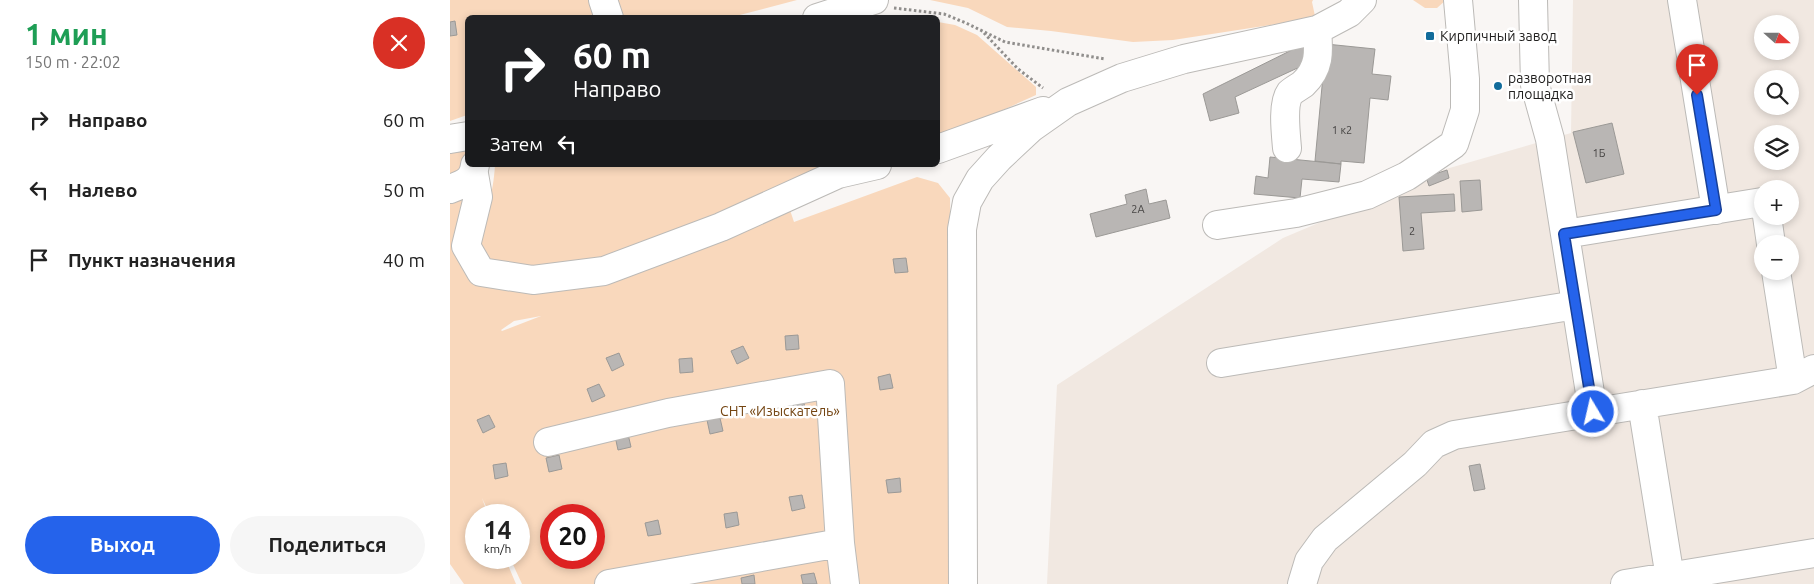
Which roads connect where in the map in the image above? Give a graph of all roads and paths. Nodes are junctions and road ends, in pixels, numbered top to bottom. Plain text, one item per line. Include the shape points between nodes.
1 (603, 0) edge
2 (806, 0) edge
3 (1362, 0) edge
4 (1458, 0) edge
5 (1534, 0) edge
6 (1682, 0) edge
7 (868, 2) edge
8 (608, 15) edge
9 (809, 15) edge
10 (827, 15) edge
11 (1317, 30) junction
12 (982, 32) junction
13 (1106, 60) dead end
14 (1068, 102) junction
15 (465, 136) edge
16 (450, 139) edge
17 (940, 148) edge
18 (1286, 148) dead end
19 (868, 167) edge
20 (474, 170) edge
21 (450, 189) edge
22 (1754, 203) edge
23 (1716, 210) junction
24 (1217, 225) dead end
25 (1564, 234) junction
26 (1778, 280) edge
27 (1576, 305) junction
28 (1220, 363) dead end
29 (1804, 374) edge
30 (1642, 404) junction
31 (1593, 412) junction
32 (548, 442) dead end
33 (840, 543) junction
34 (1814, 553) edge
35 (1670, 580) edge
36 (609, 584) edge
37 (845, 584) edge
38 (963, 584) edge
39 (1302, 584) edge
40 (1625, 584) edge

1 - 8 street
2 - 9 street
3 - 11 street via 1349,13
4 - 24 street via 1465,110 1454,144 1407,176 1367,195 1296,213
5 - 25 street via 1535,85 1550,139
6 - 23 street
7 - 10 street
7 - 12 path via 944,14
11 - 14 street via 1175,62 1122,78
11 - 18 street via 1318,62 1313,73 1290,94 1286,106
12 - 13 path via 1004,42
12 - 14 path via 1018,69
14 - 17 street
14 - 38 street via 1032,128 980,179 968,202 962,229
15 - 16 street
19 - 20 street via 838,174 721,227 604,271 533,280 481,272 466,246 478,197
20 - 21 street via 464,184
22 - 23 street
23 - 25 street
25 - 27 street
26 - 29 street
27 - 28 street
27 - 31 street
29 - 30 street
30 - 31 street
30 - 35 street
31 - 39 street via 1454,435 1434,444 1326,539 1309,562
32 - 33 street via 668,413 830,384
33 - 36 street
33 - 37 street
34 - 35 street
35 - 40 street

